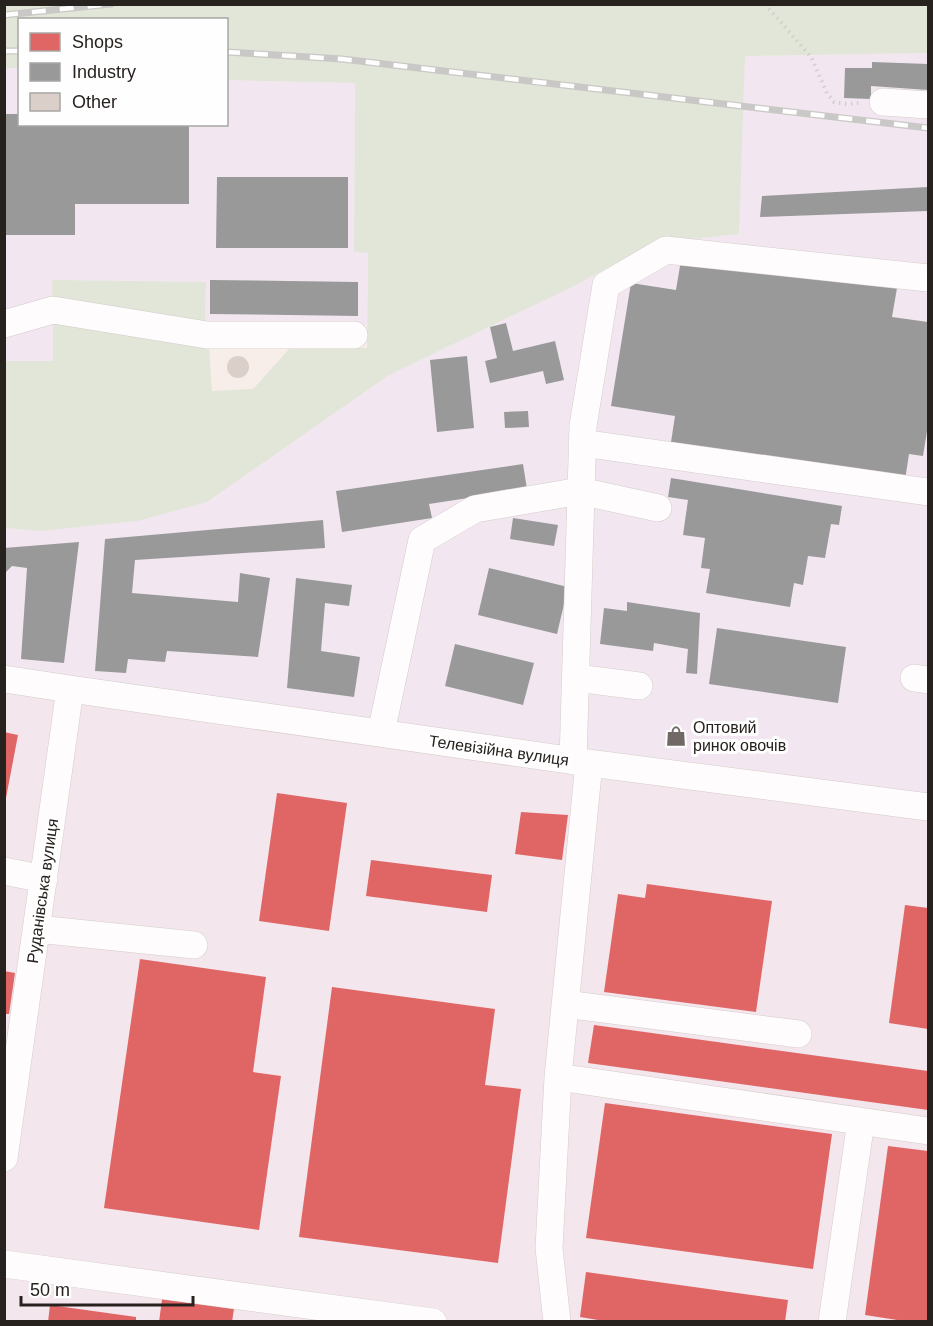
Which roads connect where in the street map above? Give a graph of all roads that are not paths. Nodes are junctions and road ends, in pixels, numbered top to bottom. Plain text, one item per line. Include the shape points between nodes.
1 (883, 102) road end
2 (928, 105) edge
3 (928, 278) edge
4 (4, 324) edge
5 (354, 335) dead end
6 (582, 443) junction
7 (580, 491) junction
8 (928, 492) edge
9 (658, 508) dead end
10 (576, 678) junction
11 (4, 679) edge
12 (639, 686) dead end
13 (70, 689) junction
14 (381, 733) junction
15 (581, 762) junction
16 (928, 807) edge
17 (4, 871) edge
18 (44, 879) junction
19 (37, 929) junction
20 (194, 945) dead end
21 (565, 1004) junction
22 (798, 1034) dead end
23 (558, 1077) junction
24 (861, 1121) junction
25 (928, 1131) edge
26 (4, 1158) edge
27 (4, 1264) edge
28 (433, 1322) edge
29 (557, 1322) edge
30 (832, 1322) edge

1 - 2 street
3 - 6 street via 666,250 606,285
4 - 5 street via 52,310 207,335
6 - 7 street
6 - 8 street
7 - 9 street
7 - 10 street
7 - 14 street via 475,509 422,540
10 - 12 street
10 - 15 street
11 - 13 street
13 - 14 street, Телевізійна вулиця
13 - 18 street, Руданівська вулиця
14 - 15 street, Телевізійна вулиця
15 - 16 street, Телевізійна вулиця
15 - 21 street
17 - 18 street
18 - 19 street, Руданівська вулиця
19 - 20 street
19 - 26 street, Руданівська вулиця
21 - 22 street
21 - 23 street
23 - 24 street
23 - 29 street via 549,1248
24 - 25 street
24 - 30 street
27 - 28 street

